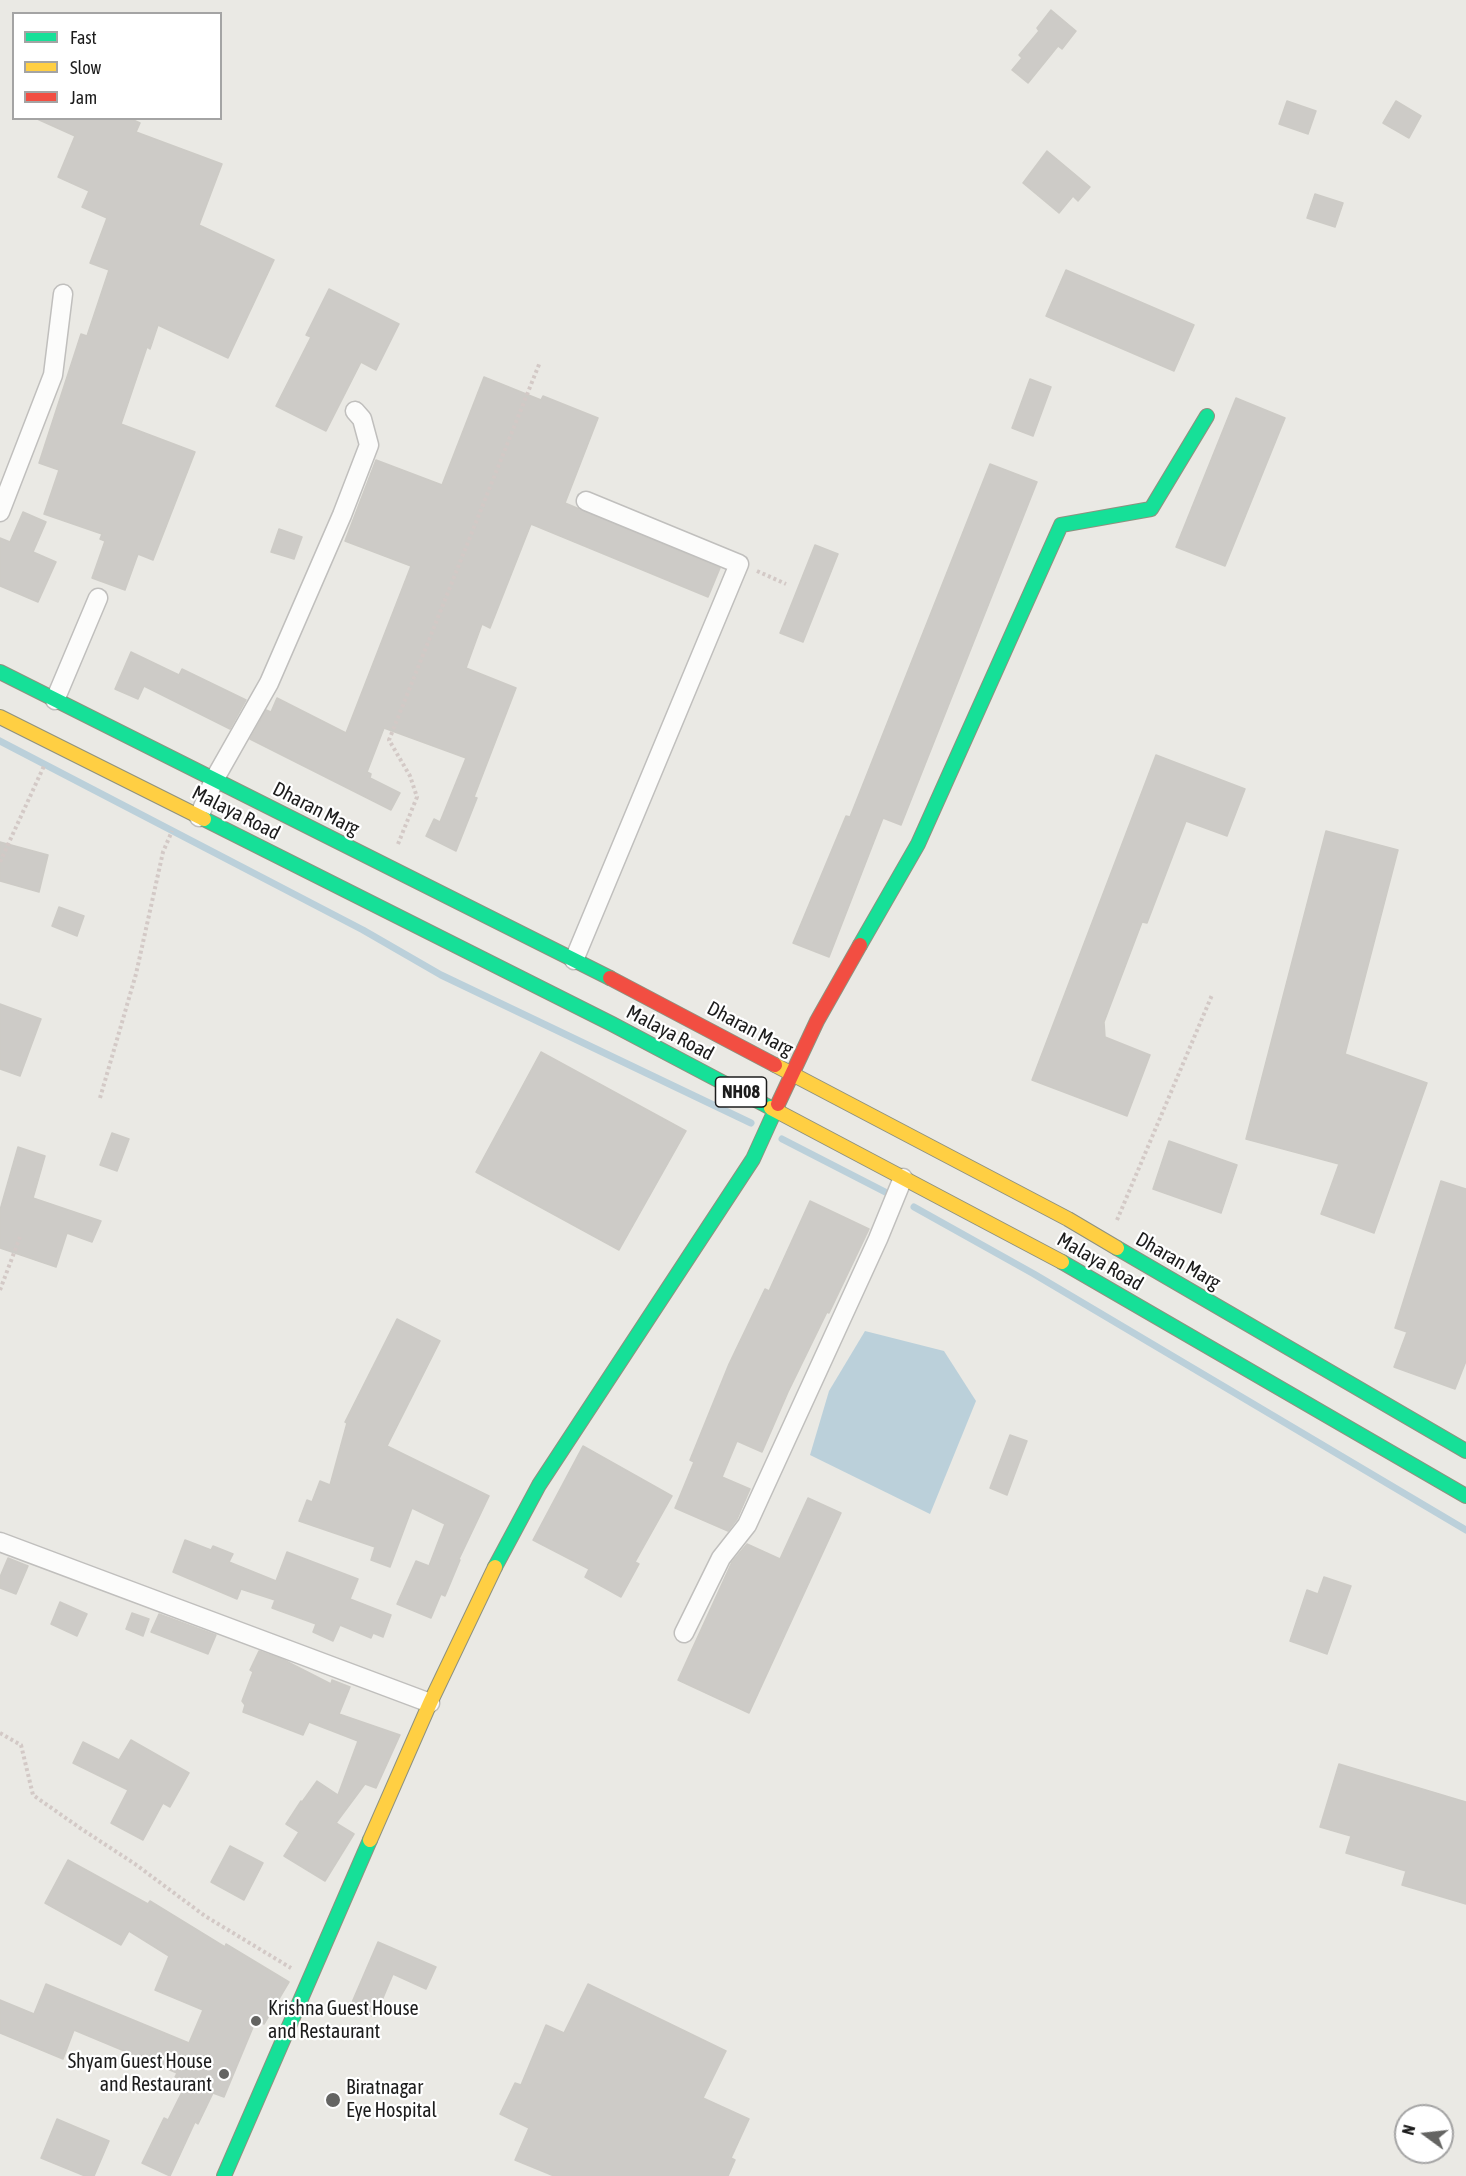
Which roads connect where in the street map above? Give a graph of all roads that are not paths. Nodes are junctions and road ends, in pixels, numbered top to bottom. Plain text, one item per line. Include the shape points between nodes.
1 (63, 294) dead end
2 (355, 411) dead end
3 (1207, 416) dead end
4 (586, 501) dead end
5 (0, 513) edge
6 (98, 598) dead end
7 (0, 672) edge
8 (55, 700) junction
9 (0, 717) edge
10 (214, 780) junction
11 (199, 817) junction
12 (574, 960) junction
13 (794, 1074) junction
14 (775, 1110) junction
15 (903, 1178) junction
16 (1466, 1450) edge
17 (1466, 1496) edge
18 (0, 1542) edge
19 (684, 1633) dead end
20 (430, 1703) junction
21 (224, 2176) edge

1 - 5 street via 53,375
2 - 10 street via 362,419 369,445 269,683
3 - 13 main road via 1151,509 1061,525 918,844 817,1021
4 - 12 street via 739,564
6 - 8 street
7 - 8 main road, Dharan Marg / NH08
8 - 10 main road, Dharan Marg / NH08
9 - 11 main road, Malaya Road / NH08
10 - 11 street
10 - 12 main road, Dharan Marg / NH08
11 - 14 main road, Malaya Road / NH08
12 - 13 main road, Dharan Marg / NH08
13 - 14 main road
13 - 16 main road, Dharan Marg / NH08 via 1058,1214 1108,1243 1130,1261
14 - 15 main road, Malaya Road / NH08
14 - 20 main road via 753,1159 539,1485
15 - 17 main road, Malaya Road / NH08 via 1116,1288
15 - 19 street via 747,1525 721,1557
18 - 20 street
20 - 21 main road

